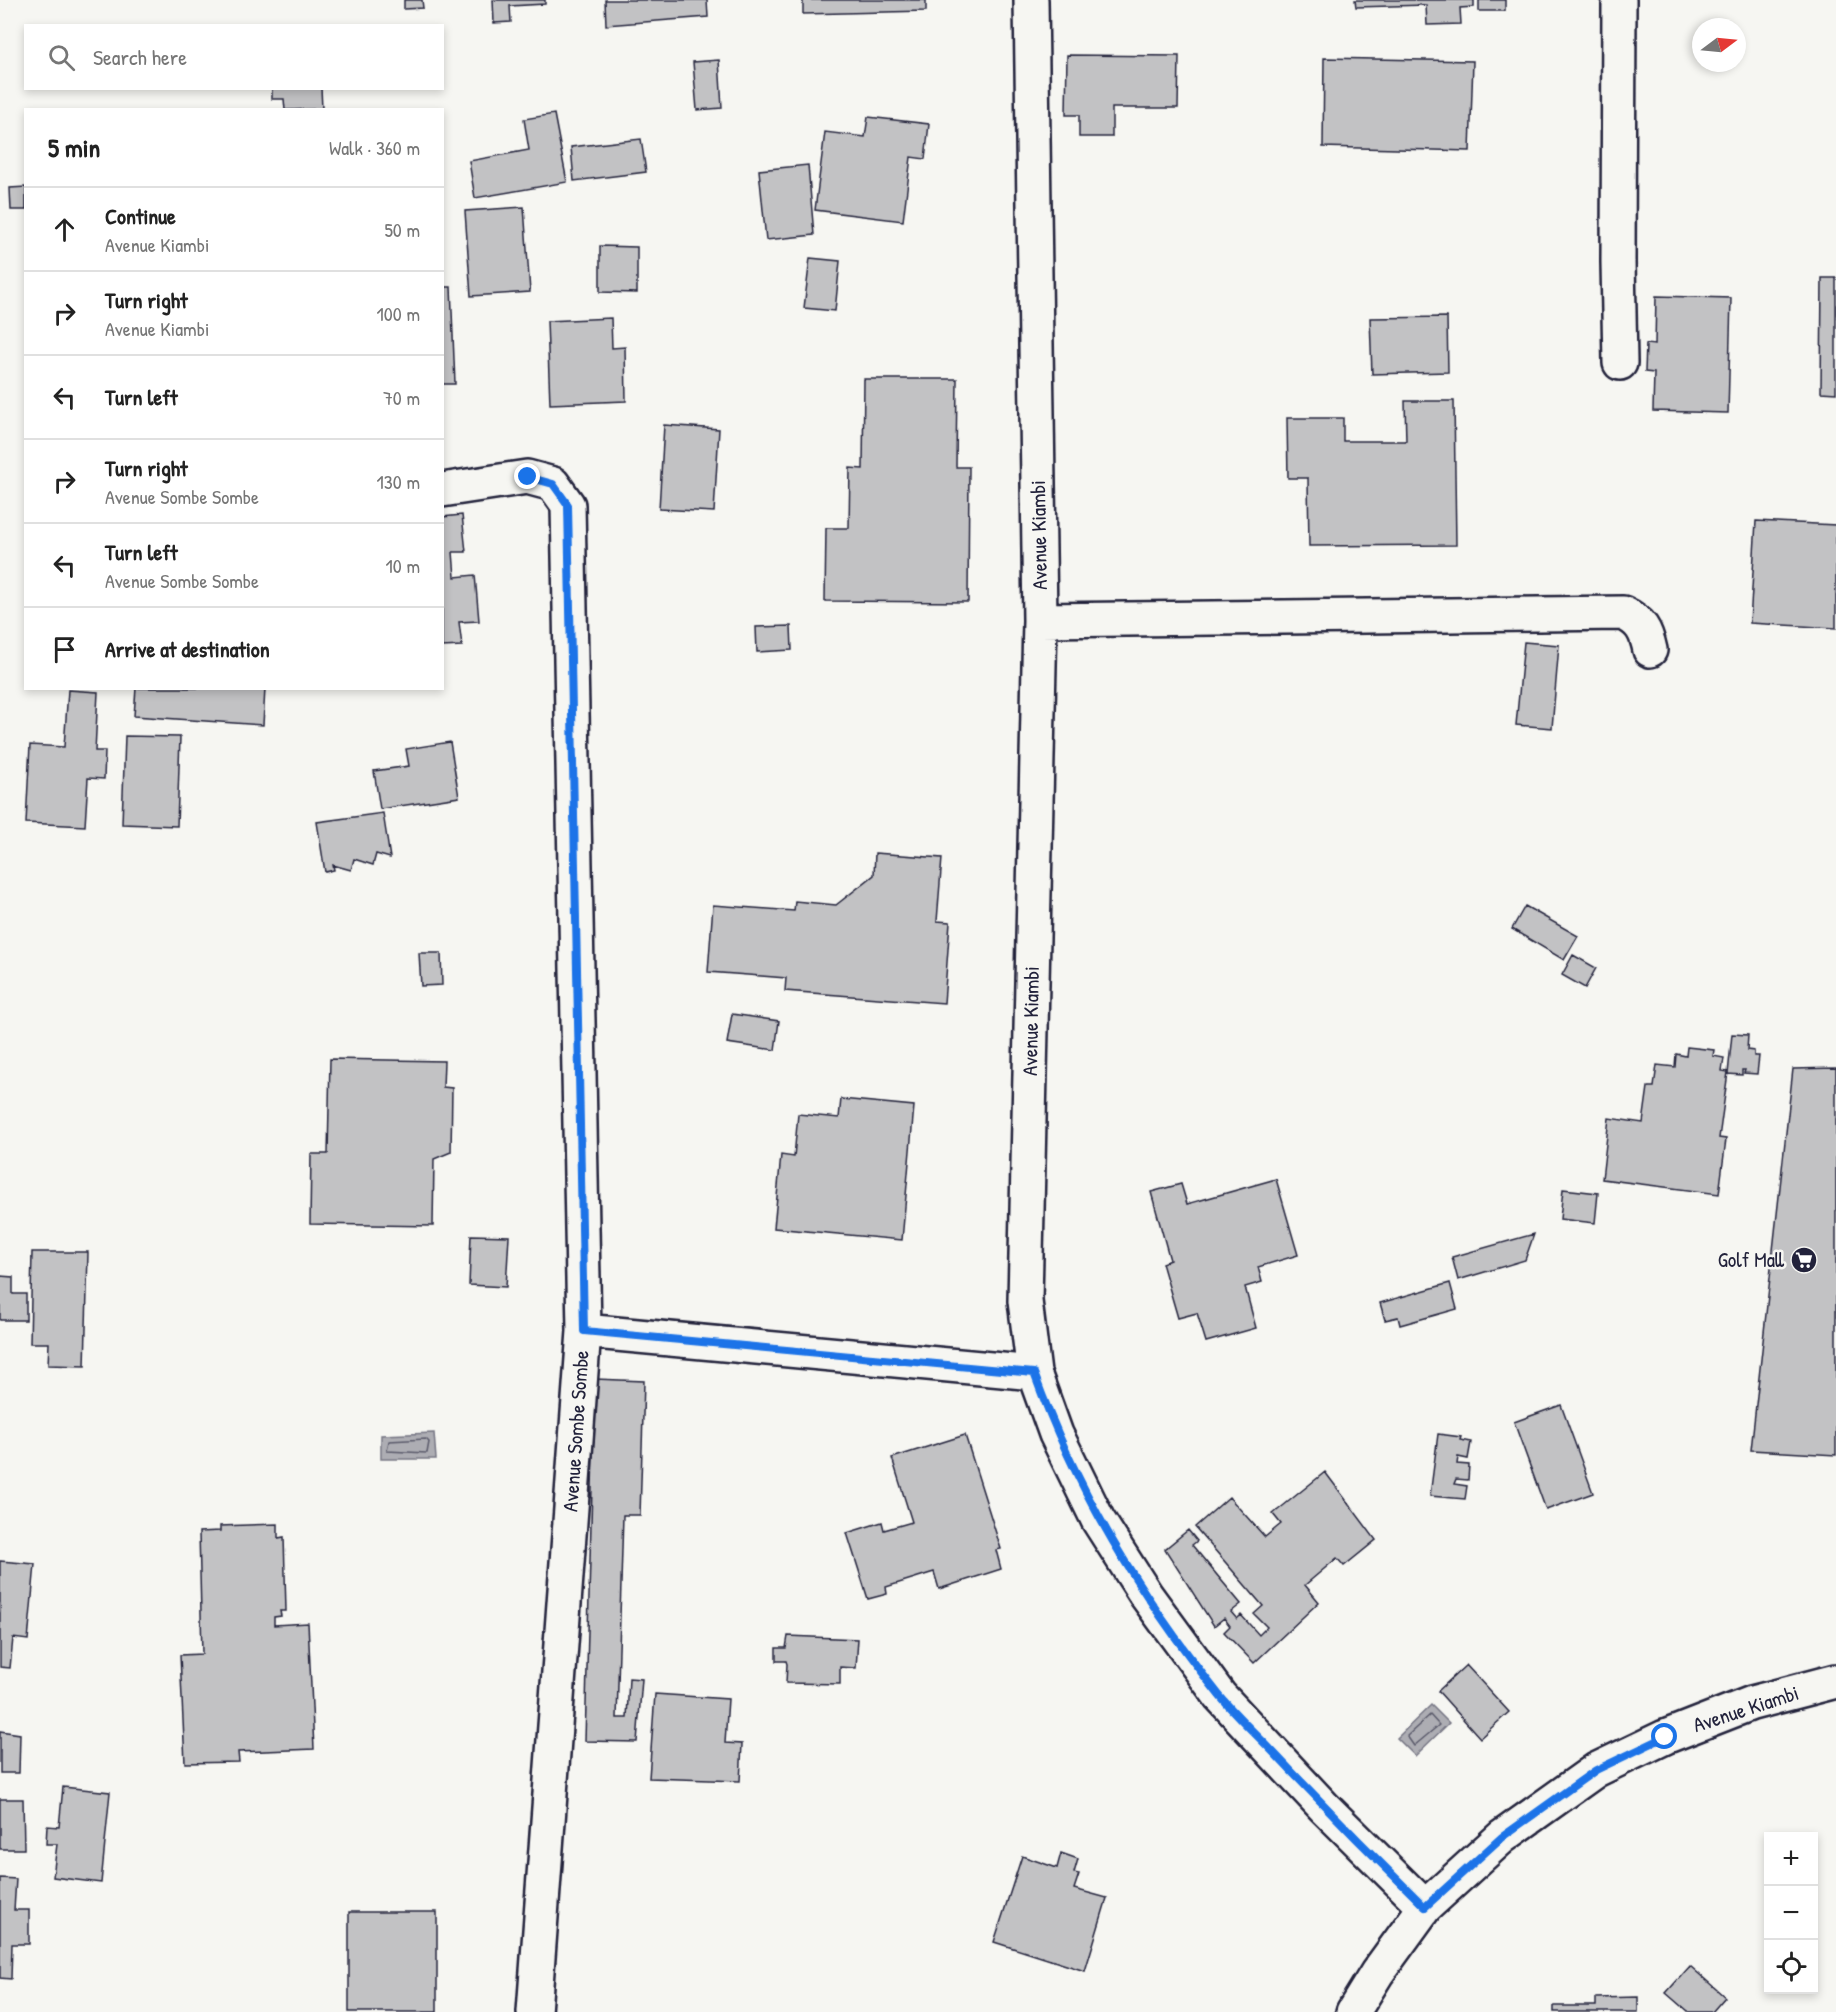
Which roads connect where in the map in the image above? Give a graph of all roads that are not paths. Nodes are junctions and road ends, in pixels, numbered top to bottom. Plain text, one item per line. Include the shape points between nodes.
1 (1031, 0) edge
2 (1619, 0) edge
3 (1620, 363) dead end
4 (444, 490) edge
5 (1040, 620) junction
6 (1650, 650) dead end
7 (584, 1331) junction
8 (1034, 1373) junction
9 (1836, 1681) edge
10 (1425, 1907) junction
11 (534, 2012) edge
12 (1353, 2012) edge

1 - 5 street, Avenue Kiambi
2 - 3 street
4 - 7 street, Avenue Sombe Sombe via 528,477 553,484 568,505
5 - 6 street via 1623,613 1646,631
5 - 8 street, Avenue Kiambi via 1025,1301
7 - 8 street
7 - 11 street, Avenue Sombe Sombe
8 - 10 street, Avenue Kiambi via 1056,1434 1098,1520 1146,1595 1220,1696
9 - 10 street, Avenue Kiambi via 1752,1703 1665,1737 1596,1770 1502,1837
10 - 12 street, Avenue Kiambi

